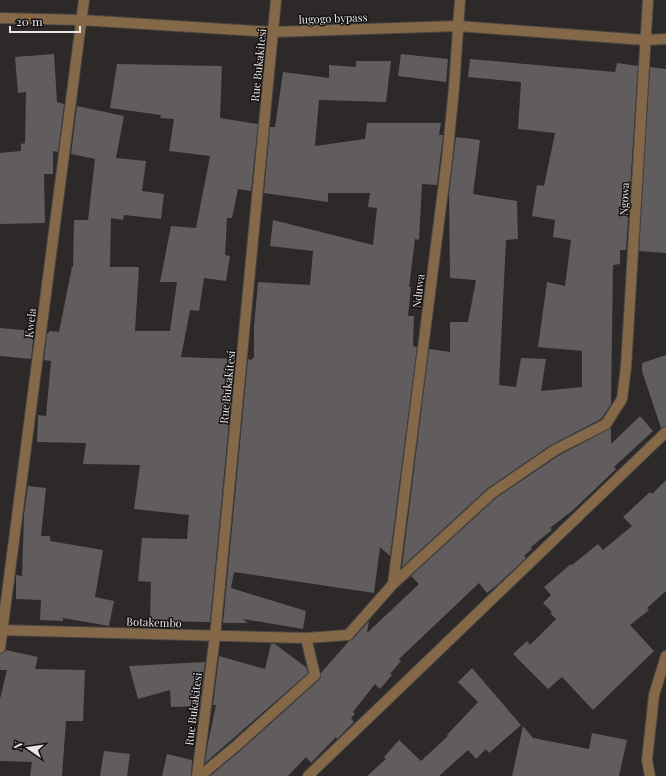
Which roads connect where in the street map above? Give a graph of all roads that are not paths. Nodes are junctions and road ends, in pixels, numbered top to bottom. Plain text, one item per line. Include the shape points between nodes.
1 (84, 0) edge
2 (276, 0) edge
3 (460, 0) edge
4 (648, 0) edge
5 (0, 18) edge
6 (81, 20) junction
7 (458, 26) junction
8 (273, 32) junction
9 (666, 39) edge
10 (645, 40) junction
11 (622, 398) joint
12 (666, 432) edge
13 (393, 584) junction
14 (1, 630) edge
15 (215, 636) junction
16 (306, 638) junction
17 (0, 648) edge
18 (666, 656) edge
19 (197, 776) edge
20 (200, 776) edge
21 (308, 776) edge
22 (650, 776) edge

1 - 6 street, Kwela
2 - 8 street, Rue Bukakitesi
3 - 7 street, Nduwa
4 - 10 street, Ngowa
5 - 6 street, lugogo bypass
6 - 8 street, lugogo bypass
6 - 14 street, Kwela
7 - 8 street, lugogo bypass
7 - 10 street, lugogo bypass
7 - 13 street, Nduwa via 447,160
8 - 15 street, Rue Bukakitesi
9 - 10 street, lugogo bypass
10 - 11 street, Ngowa via 626,367
11 - 13 street, Botakembo via 606,424 554,450 492,493
12 - 21 street
13 - 16 street, Botakembo via 348,635
14 - 15 street, Botakembo
14 - 17 street, Kwela
15 - 16 street, Botakembo
15 - 19 street, Rue Bukakitesi
16 - 20 street via 315,675
18 - 22 street via 654,695 647,760

